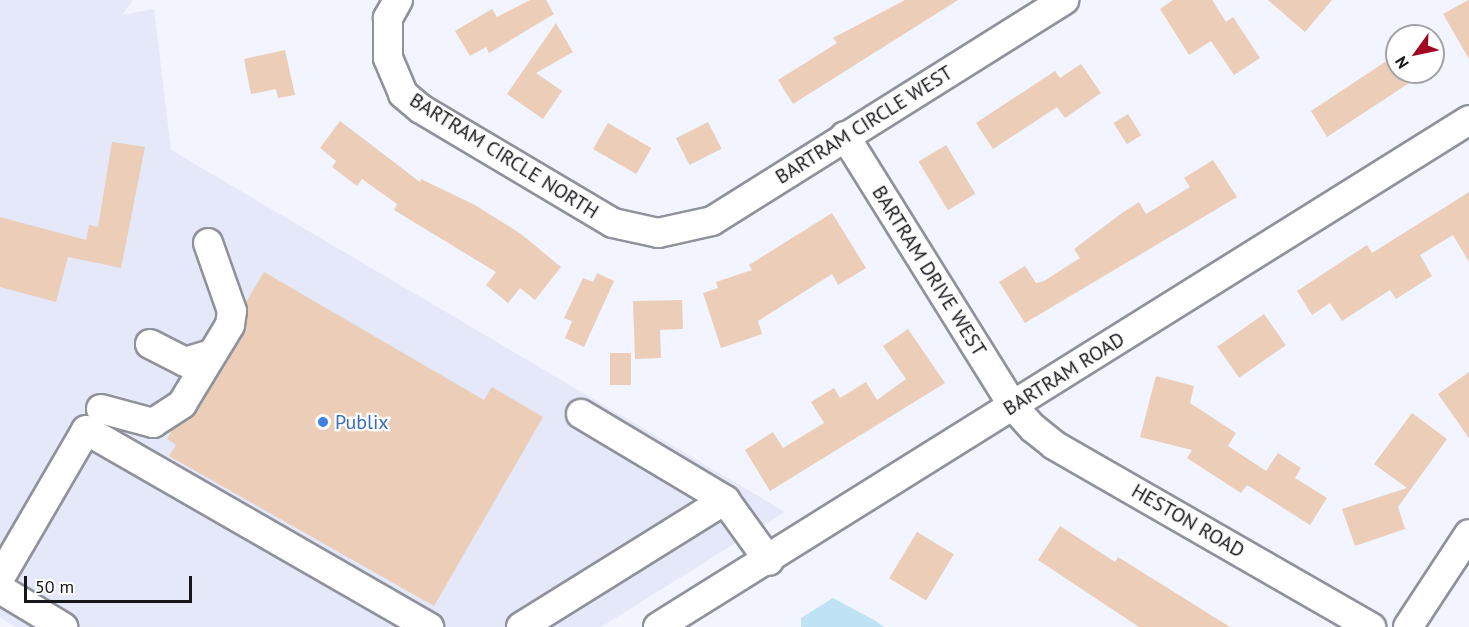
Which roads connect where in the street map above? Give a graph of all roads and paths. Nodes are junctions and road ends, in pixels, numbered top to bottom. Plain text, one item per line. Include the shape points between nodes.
1 (398, 0) edge
2 (1064, 0) edge
3 (1469, 120) edge
4 (845, 136) junction
5 (658, 233) joint
6 (208, 243) dead end
7 (150, 344) dead end
8 (213, 354) junction
9 (1013, 406) junction
10 (101, 409) dead end
11 (581, 414) dead end
12 (725, 500) junction
13 (1469, 534) edge
14 (770, 561) junction
15 (0, 578) edge
16 (0, 589) edge
17 (63, 627) edge
18 (429, 627) edge
19 (520, 627) edge
20 (658, 627) edge
21 (1371, 627) edge
22 (1408, 627) edge

1 - 5 street, BARTRAM CIRCLE NORTH via 388,18 386,42 393,75 403,94 421,110 613,223
2 - 4 street, BARTRAM CIRCLE WEST
3 - 9 street, BARTRAM ROAD
4 - 5 street, BARTRAM CIRCLE WEST via 712,220
4 - 9 street, BARTRAM DRIVE WEST
6 - 8 street via 232,310 230,325
7 - 8 street via 185,362
8 - 10 street via 182,404 168,417 153,423
9 - 14 street, BARTRAM ROAD
9 - 21 street, HESTON ROAD via 1054,445
11 - 12 street
12 - 14 street
12 - 19 street
13 - 22 street
14 - 20 street, BARTRAM ROAD
15 - 18 street via 86,430
16 - 17 street

